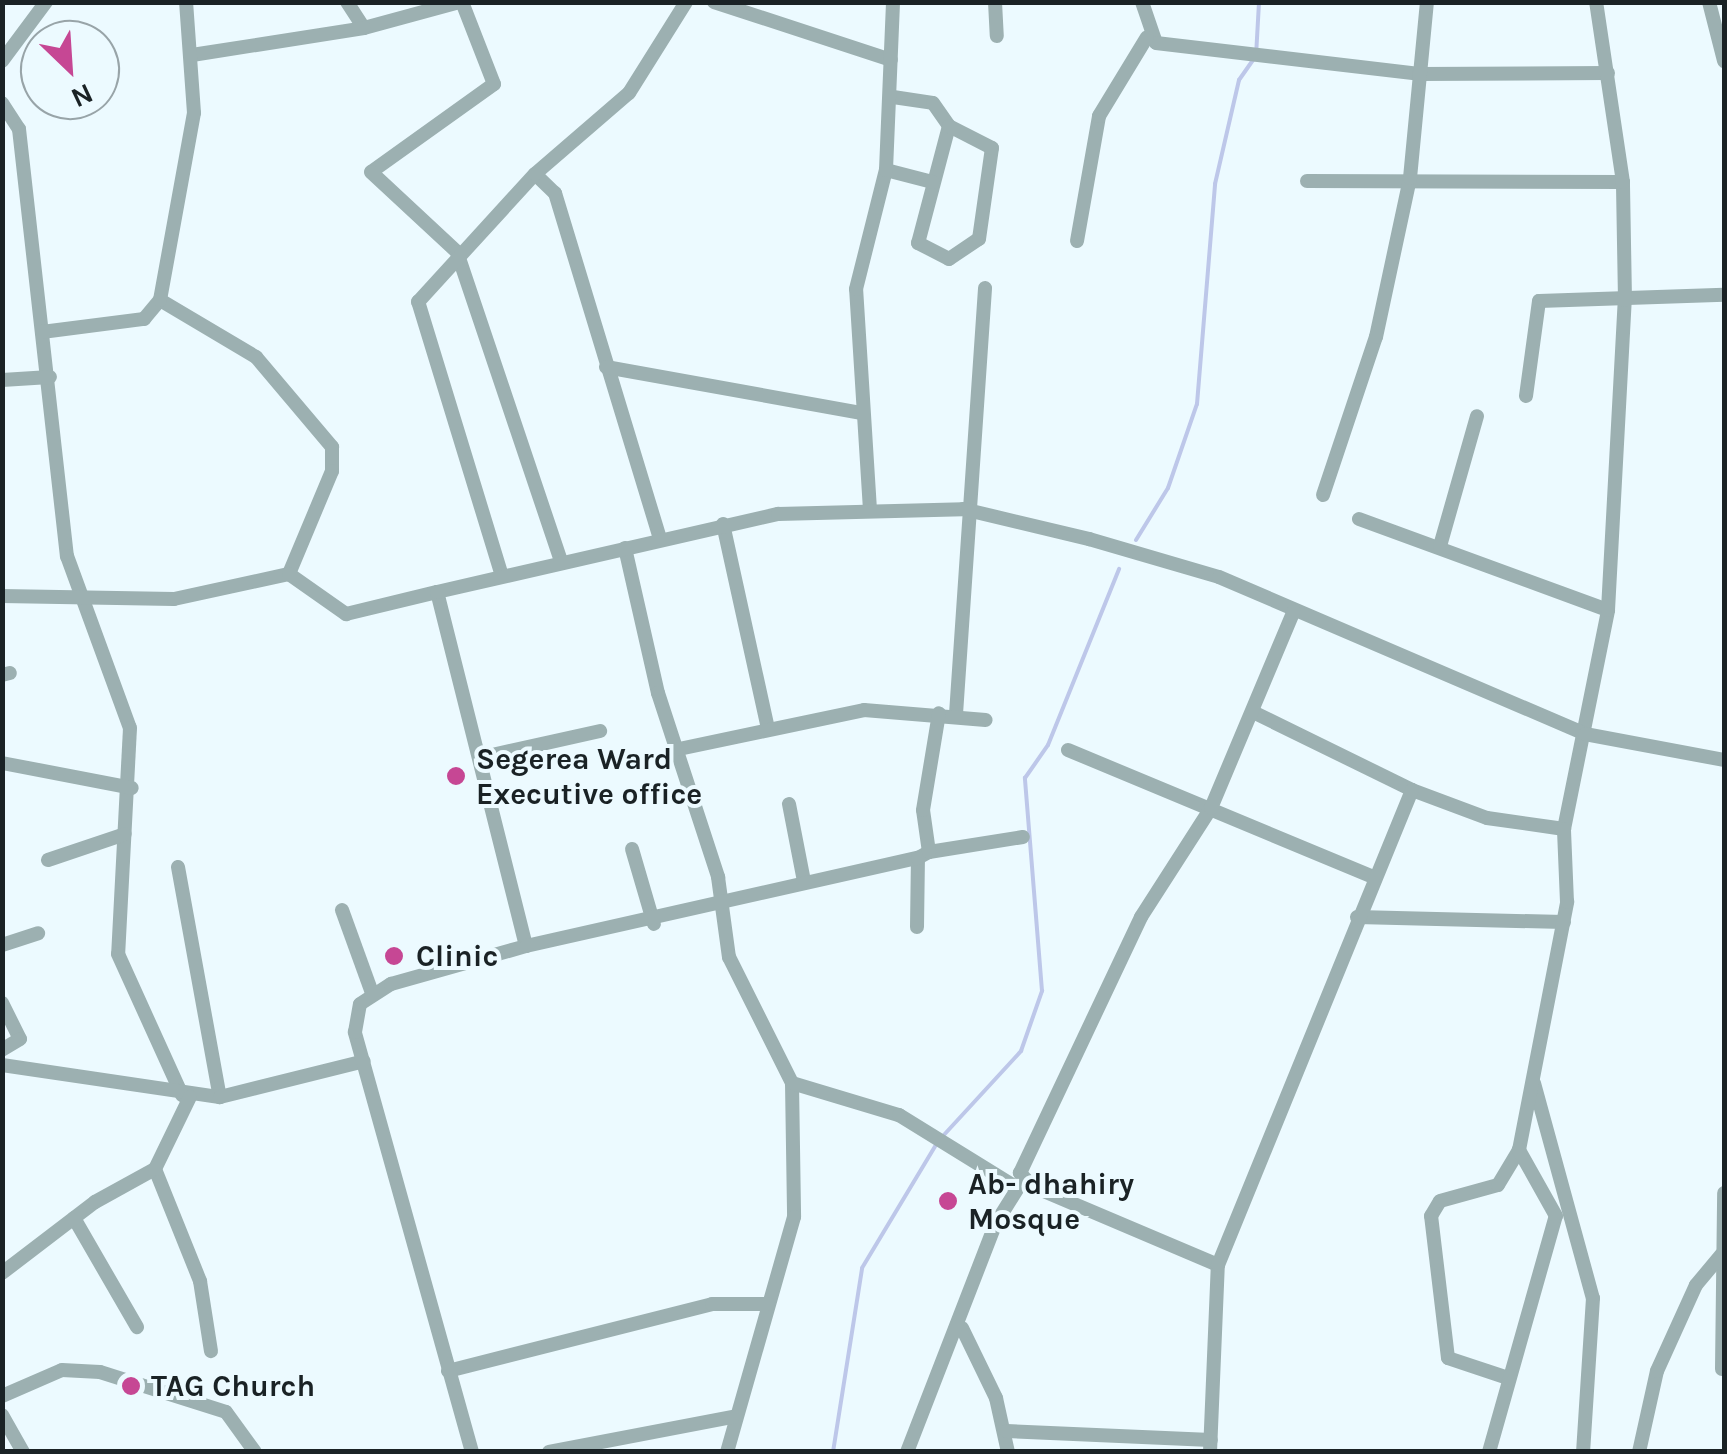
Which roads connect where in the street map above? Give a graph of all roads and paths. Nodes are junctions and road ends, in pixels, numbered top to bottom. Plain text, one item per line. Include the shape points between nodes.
1 (46, 2) edge
2 (186, 2) edge
3 (346, 2) edge
4 (461, 2) edge
5 (686, 2) edge
6 (714, 2) edge
7 (894, 2) edge
8 (995, 2) edge
9 (1142, 2) edge
10 (1427, 2) edge
11 (1596, 2) edge
12 (1709, 2) edge
13 (364, 28) junction
14 (997, 36) dead end
15 (1147, 37) junction
16 (192, 55) junction
17 (891, 60) junction
18 (2, 61) edge
19 (1724, 61) edge
20 (1608, 73) junction
21 (1419, 74) junction
22 (894, 96) junction
23 (2, 102) edge
24 (949, 126) junction
25 (886, 170) junction
26 (535, 174) junction
27 (1410, 178) junction
28 (1307, 180) dead end
29 (932, 182) junction
30 (1623, 182) junction
31 (22, 208) junction
32 (2, 209) edge
33 (1078, 241) dead end
34 (457, 252) junction
35 (984, 288) dead end
36 (1724, 295) edge
37 (160, 300) junction
38 (1625, 300) junction
39 (42, 332) junction
40 (606, 368) junction
41 (50, 377) junction
42 (2, 380) edge
43 (1526, 396) dead end
44 (862, 413) junction
45 (1477, 416) dead end
46 (1322, 495) dead end
47 (963, 509) junction
48 (870, 510) junction
49 (1359, 518) dead end
50 (723, 524) junction
51 (660, 539) junction
52 (1440, 546) junction
53 (625, 548) junction
54 (561, 561) junction
55 (289, 574) junction
56 (502, 576) junction
57 (437, 592) junction
58 (2, 596) edge
59 (78, 600) junction
60 (1608, 610) junction
61 (1294, 611) junction
62 (1255, 713) junction
63 (939, 714) junction
64 (956, 714) junction
65 (986, 720) dead end
66 (766, 724) junction
67 (600, 730) dead end
68 (1584, 734) junction
69 (679, 749) junction
70 (1068, 750) dead end
71 (484, 757) junction
72 (1724, 760) edge
73 (2, 763) edge
74 (132, 788) junction
75 (1412, 790) junction
76 (788, 804) dead end
77 (1211, 808) junction
78 (1564, 829) junction
79 (125, 834) junction
80 (1023, 837) dead end
81 (632, 848) dead end
82 (924, 855) junction
83 (48, 860) dead end
84 (178, 867) dead end
85 (1374, 877) junction
86 (804, 881) junction
87 (723, 906) junction
88 (342, 910) dead end
89 (1357, 917) junction
90 (1564, 922) junction
91 (654, 924) junction
92 (916, 927) dead end
93 (38, 933) dead end
94 (2, 945) edge
95 (526, 946) junction
96 (372, 993) junction
97 (2, 1003) edge
98 (2, 1050) edge
99 (364, 1061) junction
100 (2, 1065) edge
101 (1534, 1082) junction
102 (792, 1083) junction
103 (186, 1096) junction
104 (220, 1097) junction
105 (1518, 1150) junction
106 (155, 1169) junction
107 (1020, 1184) junction
108 (1724, 1194) edge
109 (74, 1218) junction
110 (1724, 1238) edge
111 (1722, 1254) junction
112 (1218, 1265) junction
113 (2, 1273) edge
114 (768, 1304) junction
115 (137, 1328) dead end
116 (962, 1328) junction
117 (211, 1352) dead end
118 (1722, 1369) edge
119 (448, 1371) junction
120 (1508, 1378) junction
121 (2, 1396) edge
122 (2, 1415) edge
123 (734, 1417) junction
124 (1007, 1430) junction
125 (1211, 1446) edge
126 (23, 1452) edge
127 (255, 1452) edge
128 (472, 1452) edge
129 (548, 1452) edge
130 (727, 1452) edge
131 (907, 1452) edge
132 (1008, 1452) edge
133 (1489, 1452) edge
134 (1583, 1452) edge
135 (1639, 1452) edge

1 - 18 street
2 - 16 street
3 - 13 street
4 - 13 street
4 - 34 street via 494,84 371,172
5 - 26 street via 630,93
6 - 17 street
7 - 17 street
8 - 14 street
9 - 15 street
10 - 21 street
11 - 20 street
12 - 19 street
13 - 16 street
15 - 21 street
15 - 33 street via 1099,116
16 - 37 street via 192,129
17 - 22 street
20 - 21 street
20 - 30 street
21 - 27 street
22 - 24 street via 934,103
22 - 25 street
23 - 31 street via 18,129
24 - 29 street
24 - 29 street via 992,148 979,240 964,256 949,259 918,243
25 - 29 street
25 - 44 street via 856,289
26 - 34 street
26 - 40 street via 556,193
27 - 28 street
27 - 30 street
27 - 46 street via 1376,337
30 - 38 street
31 - 32 street
31 - 39 street
34 - 54 street
34 - 56 street via 418,302
35 - 47 street
36 - 38 street
37 - 39 street via 144,319
37 - 55 street via 256,356 332,447 332,470
38 - 43 street via 1539,300
38 - 60 street
39 - 41 street
40 - 44 street
40 - 51 street
41 - 42 street
41 - 59 street via 61,526
44 - 48 street
45 - 52 street
47 - 48 street
47 - 61 street via 1177,563
47 - 64 street via 969,568
48 - 50 street
49 - 52 street
50 - 51 street
50 - 66 street
51 - 53 street
52 - 60 street
53 - 54 street
53 - 69 street
54 - 56 street
55 - 57 street via 346,614
55 - 59 street via 174,599
56 - 57 street
57 - 71 street
58 - 59 street
59 - 74 street via 130,728
60 - 68 street
61 - 62 street
61 - 68 street
62 - 75 street
62 - 77 street
63 - 64 street
63 - 66 street via 864,710
63 - 82 street via 923,810
64 - 65 street
66 - 69 street
67 - 71 street
68 - 72 street
68 - 78 street
69 - 87 street
70 - 77 street
71 - 95 street
73 - 74 street
74 - 79 street
75 - 78 street via 1505,822
75 - 85 street
76 - 86 street
77 - 85 street
77 - 107 street via 1142,918 1021,1166
78 - 90 street
79 - 83 street
79 - 103 street via 122,968
80 - 82 street
81 - 91 street
82 - 86 street
82 - 92 street
84 - 104 street
85 - 89 street
86 - 87 street
87 - 91 street
87 - 102 street via 728,957
88 - 96 street
89 - 90 street
89 - 112 street
90 - 101 street
91 - 95 street
93 - 94 street
95 - 96 street
96 - 99 street via 355,1032
97 - 98 street via 20,1039
99 - 104 street
99 - 119 street via 408,1196
100 - 103 street
101 - 105 street
101 - 134 street via 1593,1298
102 - 107 street via 899,1115
102 - 114 street via 794,1216
103 - 104 street
103 - 106 street
105 - 120 street via 1556,1216
105 - 120 street via 1498,1185 1440,1201 1430,1216 1448,1358
106 - 109 street
106 - 117 street via 200,1282
107 - 112 street
107 - 116 street via 981,1260
108 - 110 street
109 - 113 street
109 - 115 street
110 - 111 street
111 - 118 street
111 - 135 street via 1696,1285 1658,1371
112 - 125 street
114 - 119 street via 712,1304
114 - 123 street
116 - 124 street
116 - 131 street
119 - 128 street
120 - 133 street
121 - 127 street via 62,1370 100,1372 226,1412
122 - 126 street
123 - 129 street
123 - 130 street
124 - 125 street
124 - 132 street

